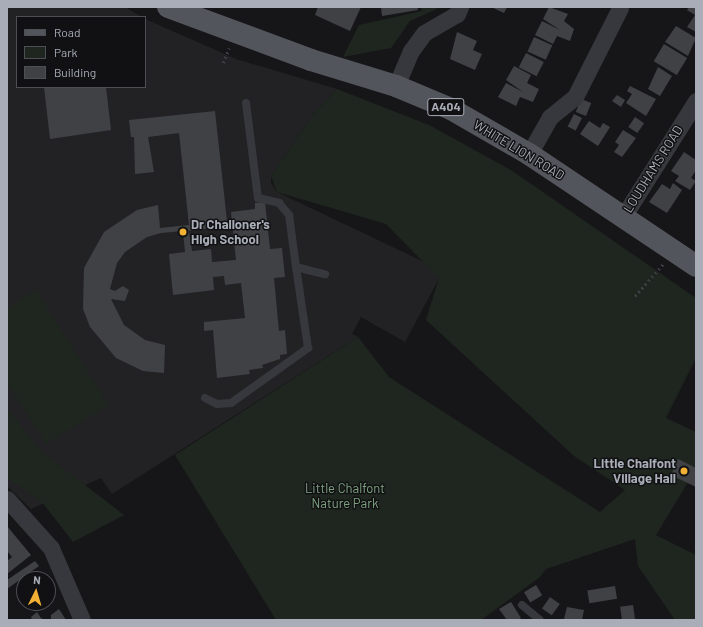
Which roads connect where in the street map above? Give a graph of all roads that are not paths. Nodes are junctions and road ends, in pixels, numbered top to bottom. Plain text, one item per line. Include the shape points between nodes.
1 (460, 7) edge
2 (620, 8) dead end
3 (181, 10) edge
4 (396, 86) junction
5 (696, 101) edge
6 (246, 103) dead end
7 (529, 154) junction
8 (623, 217) junction
9 (696, 266) edge
10 (296, 267) junction
11 (325, 274) dead end
12 (205, 398) dead end
13 (7, 499) edge
14 (522, 605) dead end
15 (82, 620) edge
16 (540, 620) edge

1 - 4 street via 456,14 424,33 411,51
2 - 7 street via 575,97 550,117
3 - 4 main road, WHITE LION ROAD / A404
4 - 7 main road, WHITE LION ROAD / A404 via 451,109
5 - 8 street, LOUDHAMS ROAD
6 - 10 lane via 258,198 279,203 289,215
7 - 8 main road, WHITE LION ROAD / A404
8 - 9 main road, WHITE LION ROAD / A404
10 - 11 lane
10 - 12 lane via 308,348 231,403 217,404
13 - 15 street via 51,548
14 - 16 lane

